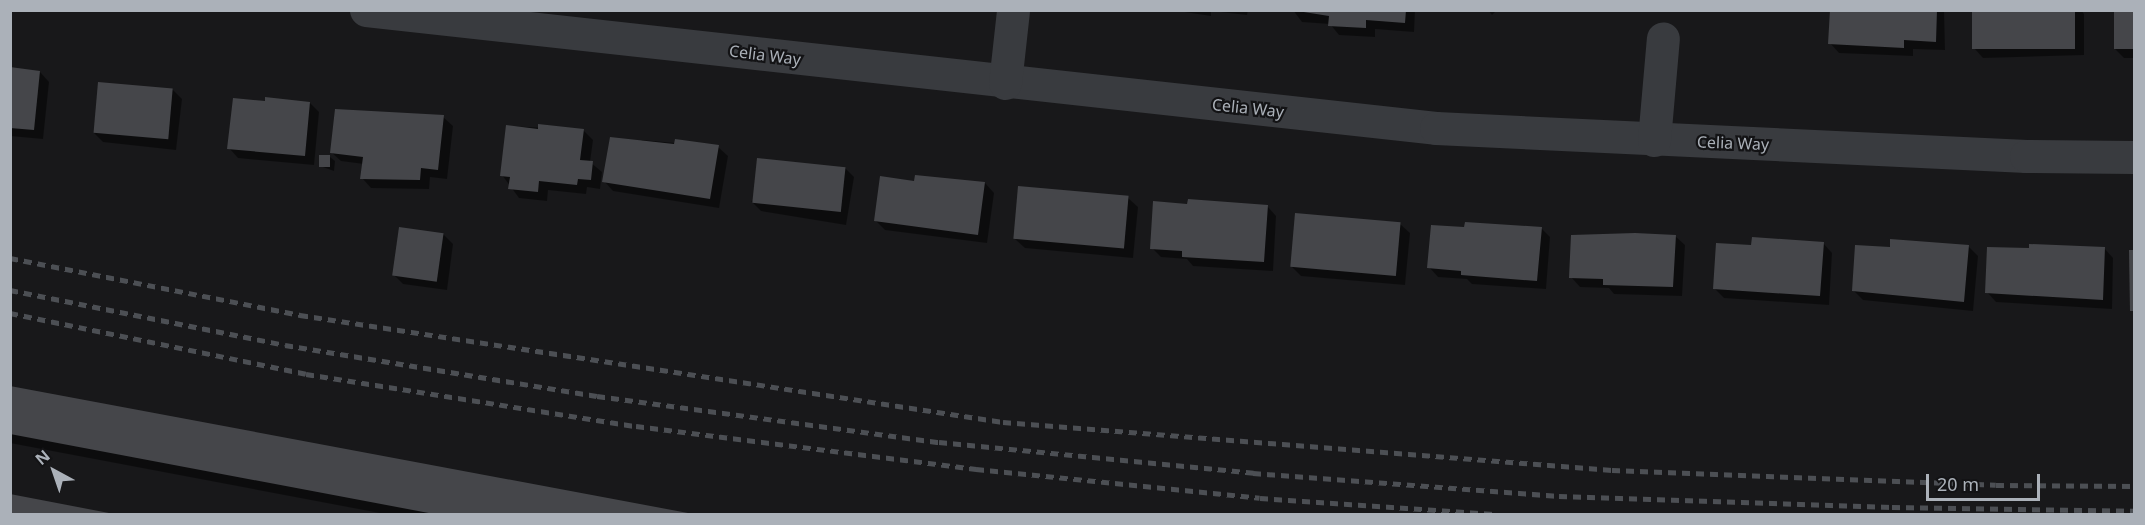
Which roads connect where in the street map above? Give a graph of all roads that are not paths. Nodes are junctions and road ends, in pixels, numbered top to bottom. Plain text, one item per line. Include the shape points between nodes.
1 (366, 10) edge
2 (1013, 10) edge
3 (525, 18) edge
4 (1663, 38) dead end
5 (1005, 83) junction
6 (1654, 140) junction
7 (2134, 157) edge

1 - 3 street, Celia Way
2 - 5 street
3 - 5 street, Celia Way
4 - 6 street
5 - 6 street, Celia Way via 1436,128
6 - 7 street, Celia Way

